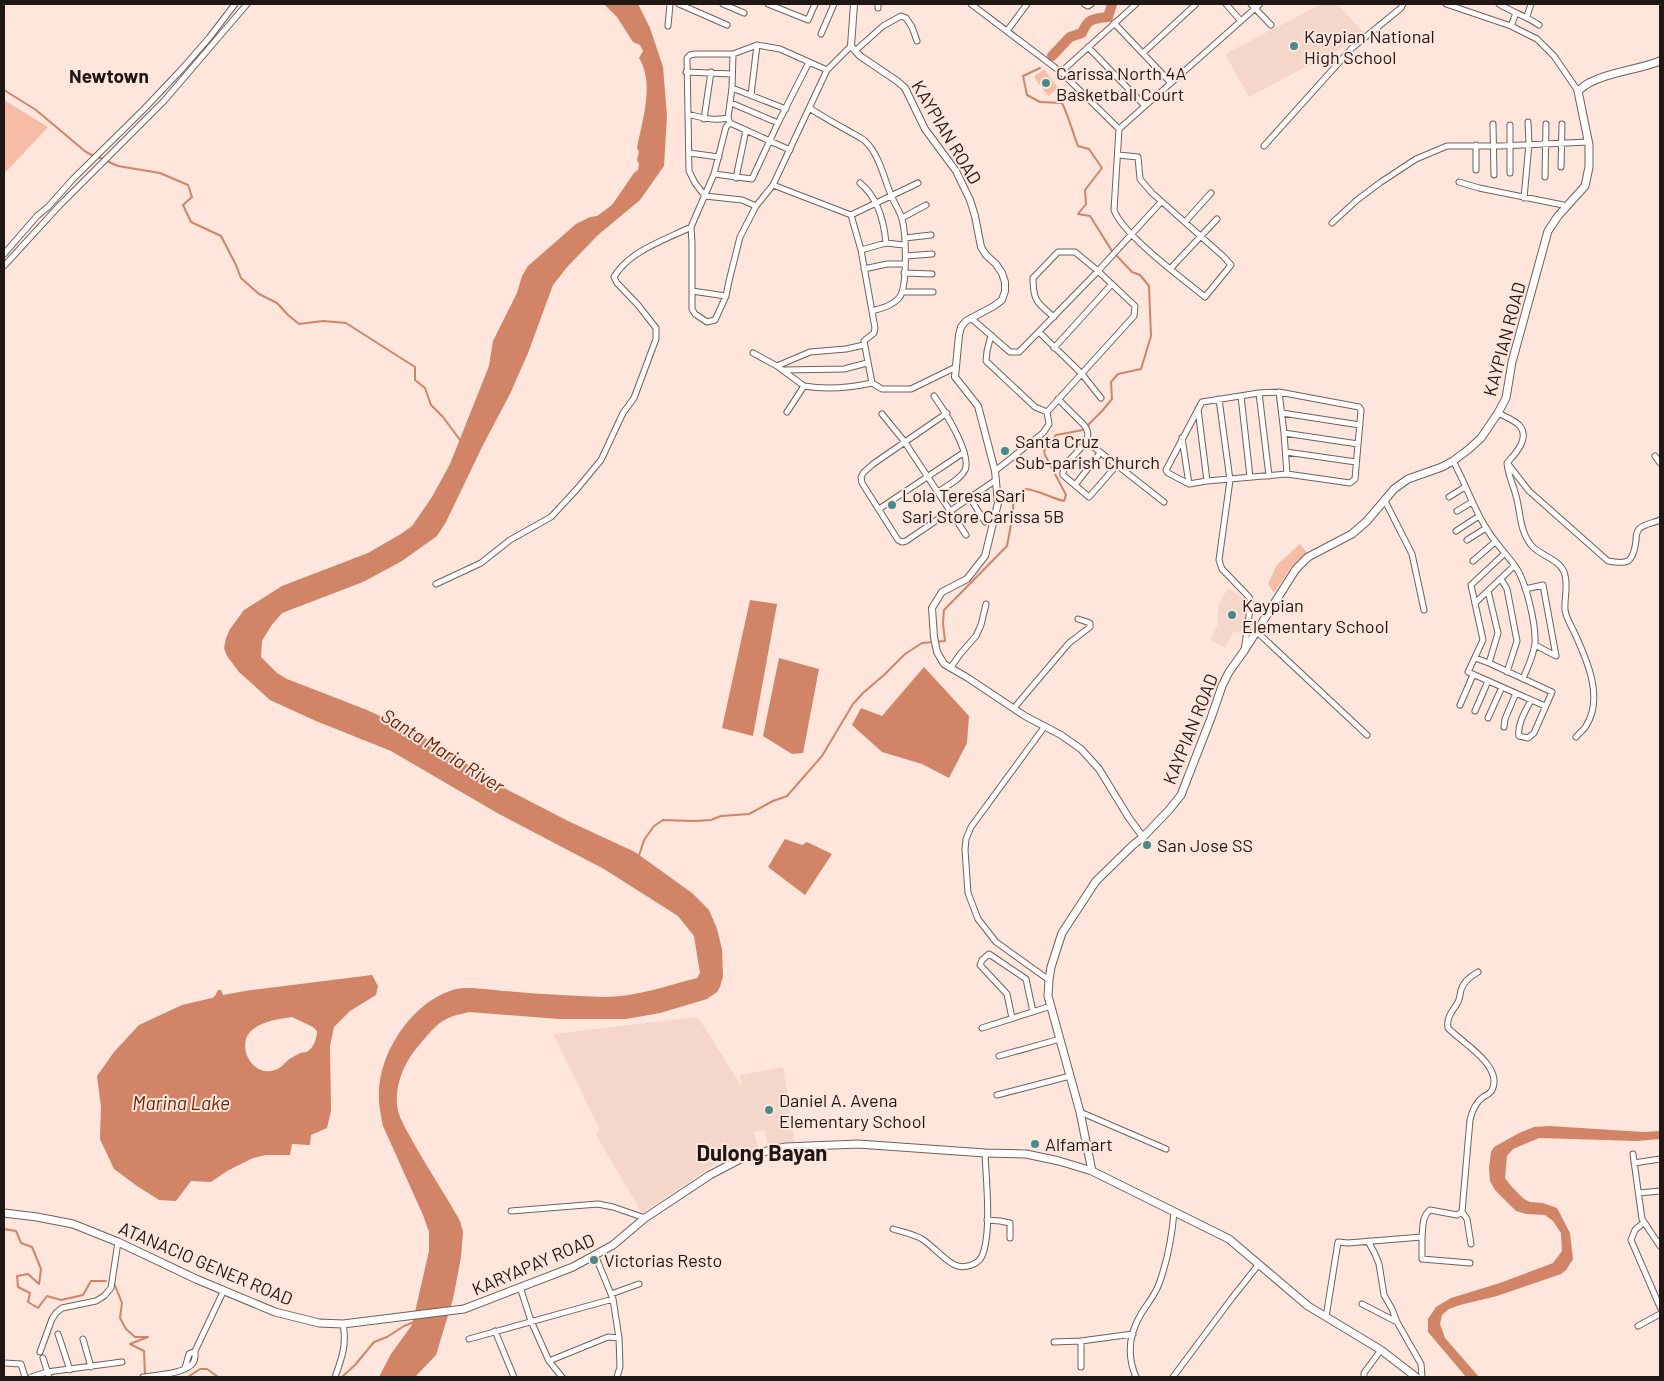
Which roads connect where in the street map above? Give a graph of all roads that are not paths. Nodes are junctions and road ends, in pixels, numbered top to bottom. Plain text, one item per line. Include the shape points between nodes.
1 (235, 4) edge
2 (247, 4) edge
3 (670, 4) edge
4 (679, 4) edge
5 (722, 4) edge
6 (768, 4) edge
7 (814, 4) edge
8 (834, 4) edge
9 (854, 4) edge
10 (1027, 4) edge
11 (1084, 4) edge
12 (1091, 4) edge
13 (1136, 4) edge
14 (1196, 4) edge
15 (1226, 4) edge
16 (1260, 4) edge
17 (1404, 4) edge
18 (1446, 4) edge
19 (1499, 4) edge
20 (1531, 4) edge
21 (974, 5) edge
22 (1253, 6) edge
23 (1509, 6) edge
24 (744, 13) dead end
25 (1516, 13) junction
26 (1527, 16) junction
27 (1241, 21) junction
28 (1114, 23) junction
29 (1539, 24) dead end
30 (728, 25) dead end
31 (1271, 25) dead end
32 (668, 26) dead end
33 (1512, 26) junction
34 (1007, 30) junction
35 (821, 34) dead end
36 (917, 41) dead end
37 (758, 45) junction
38 (1088, 47) junction
39 (853, 49) junction
40 (1143, 53) junction
41 (733, 54) junction
42 (1660, 61) edge
43 (809, 62) junction
44 (828, 70) junction
45 (686, 72) junction
46 (711, 72) junction
47 (1061, 72) junction
48 (732, 74) junction
49 (1171, 83) junction
50 (732, 88) junction
51 (1578, 91) junction
52 (751, 95) junction
53 (731, 103) junction
54 (1144, 106) junction
55 (809, 108) junction
56 (786, 109) junction
57 (688, 114) junction
58 (704, 118) junction
59 (729, 120) junction
60 (1528, 122) dead end
61 (778, 123) junction
62 (1493, 124) dead end
63 (1546, 124) dead end
64 (1562, 124) dead end
65 (1510, 125) dead end
66 (1119, 129) junction
67 (746, 130) junction
68 (770, 141) junction
69 (1588, 142) junction
70 (1563, 143) junction
71 (1529, 144) junction
72 (1546, 144) junction
73 (1476, 145) junction
74 (1511, 145) junction
75 (1264, 146) dead end
76 (1494, 146) junction
77 (790, 150) junction
78 (689, 153) junction
79 (1118, 155) junction
80 (718, 157) junction
81 (1561, 167) dead end
82 (1476, 170) dead end
83 (1510, 173) dead end
84 (714, 174) junction
85 (1494, 175) dead end
86 (1545, 177) dead end
87 (736, 178) junction
88 (1459, 182) dead end
89 (860, 183) dead end
90 (918, 183) dead end
91 (773, 185) junction
92 (1211, 193) dead end
93 (705, 196) junction
94 (891, 196) junction
95 (1524, 198) junction
96 (1161, 202) junction
97 (875, 204) junction
98 (756, 206) junction
99 (926, 206) dead end
100 (1568, 206) junction
101 (850, 215) junction
102 (902, 218) junction
103 (1217, 219) dead end
104 (1185, 222) junction
105 (1332, 224) dead end
106 (691, 227) junction
107 (931, 235) dead end
108 (1132, 235) junction
109 (1200, 236) junction
110 (905, 238) junction
111 (886, 243) junction
112 (904, 245) junction
113 (860, 250) junction
114 (4, 254) edge
115 (932, 254) dead end
116 (906, 256) junction
117 (905, 264) junction
118 (4, 266) edge
119 (1171, 268) junction
120 (864, 269) junction
121 (1098, 271) junction
122 (904, 274) junction
123 (932, 274) dead end
124 (1112, 284) junction
125 (692, 291) junction
126 (903, 292) junction
127 (933, 292) dead end
128 (726, 296) junction
129 (872, 311) junction
130 (1054, 317) junction
131 (971, 318) junction
132 (1039, 332) junction
133 (991, 335) junction
134 (864, 345) junction
135 (1054, 348) junction
136 (754, 354) dead end
137 (867, 363) junction
138 (777, 366) junction
139 (956, 367) junction
140 (783, 370) junction
141 (1082, 374) junction
142 (872, 383) junction
143 (804, 386) junction
144 (1279, 392) junction
145 (1259, 393) junction
146 (934, 396) dead end
147 (1241, 396) junction
148 (1058, 398) junction
149 (1101, 398) dead end
150 (1219, 399) junction
151 (1198, 409) junction
152 (787, 412) dead end
153 (1047, 412) junction
154 (947, 413) junction
155 (1282, 413) junction
156 (1498, 413) junction
157 (882, 414) dead end
158 (1360, 425) junction
159 (1284, 433) junction
160 (1182, 438) junction
161 (904, 441) junction
162 (1086, 442) junction
163 (1358, 444) junction
164 (1286, 452) junction
165 (963, 453) junction
166 (1100, 453) junction
167 (1655, 456) dead end
168 (1453, 461) junction
169 (1356, 462) junction
170 (1507, 463) junction
171 (1660, 463) edge
172 (1117, 465) junction
173 (995, 472) junction
174 (1287, 474) junction
175 (1269, 476) junction
176 (927, 477) junction
177 (1250, 478) junction
178 (996, 480) junction
179 (1230, 480) junction
180 (1207, 481) junction
181 (1188, 484) junction
182 (1075, 485) junction
183 (1465, 487) junction
184 (938, 492) junction
185 (1449, 497) dead end
186 (970, 498) junction
187 (1385, 501) junction
188 (1164, 502) dead end
189 (1472, 502) junction
190 (879, 509) junction
191 (950, 510) junction
192 (1457, 511) dead end
193 (1479, 516) junction
194 (1660, 520) edge
195 (985, 522) dead end
196 (1486, 528) junction
197 (1456, 530) dead end
198 (966, 536) dead end
199 (1467, 540) dead end
200 (1495, 542) junction
201 (1504, 554) junction
202 (1473, 561) dead end
203 (1514, 566) junction
204 (1501, 579) junction
205 (436, 584) dead end
206 (1525, 589) junction
207 (1488, 591) junction
208 (1475, 603) junction
209 (986, 604) dead end
210 (1424, 610) dead end
211 (1078, 619) dead end
212 (1256, 631) junction
213 (1535, 645) junction
214 (1244, 651) junction
215 (1475, 658) junction
216 (1489, 663) junction
217 (951, 668) junction
218 (1507, 672) junction
219 (1474, 675) junction
220 (1523, 679) junction
221 (1488, 681) junction
222 (1502, 687) junction
223 (1516, 693) junction
224 (1531, 700) junction
225 (1460, 705) dead end
226 (1545, 706) junction
227 (1014, 708) junction
228 (1474, 711) dead end
229 (1488, 718) dead end
230 (1046, 726) junction
231 (1504, 727) dead end
232 (1367, 735) dead end
233 (1576, 737) dead end
234 (1143, 837) junction
235 (1478, 972) dead end
236 (1048, 980) junction
237 (1051, 1006) junction
238 (1033, 1012) junction
239 (1012, 1018) junction
240 (982, 1028) dead end
241 (1060, 1039) junction
242 (999, 1056) dead end
243 (1070, 1076) junction
244 (997, 1095) dead end
245 (1080, 1112) junction
246 (1166, 1149) dead end
247 (985, 1153) junction
248 (1633, 1154) dead end
249 (1660, 1159) edge
250 (1634, 1163) junction
251 (1092, 1172) junction
252 (1660, 1191) edge
253 (1640, 1193) junction
254 (511, 1211) dead end
255 (1174, 1212) junction
256 (1462, 1212) junction
257 (4, 1213) edge
258 (645, 1218) junction
259 (987, 1220) junction
260 (1643, 1223) junction
261 (893, 1229) dead end
262 (1422, 1237) junction
263 (1010, 1238) dead end
264 (1368, 1241) junction
265 (118, 1242) junction
266 (1471, 1244) dead end
267 (1660, 1246) edge
268 (595, 1255) junction
269 (1470, 1263) dead end
270 (1259, 1264) junction
271 (639, 1284) dead end
272 (520, 1288) junction
273 (224, 1290) junction
274 (612, 1297) junction
275 (1362, 1304) dead end
276 (1660, 1307) edge
277 (1660, 1314) edge
278 (1326, 1317) junction
279 (398, 1318) joint
280 (531, 1321) junction
281 (1397, 1322) junction
282 (343, 1324) junction
283 (1638, 1326) dead end
284 (495, 1332) junction
285 (58, 1334) dead end
286 (1132, 1334) junction
287 (619, 1338) junction
288 (83, 1339) dead end
289 (469, 1339) dead end
290 (1081, 1341) junction
291 (1054, 1342) dead end
292 (1381, 1350) junction
293 (40, 1352) dead end
294 (42, 1358) dead end
295 (548, 1361) junction
296 (122, 1362) dead end
297 (4, 1363) edge
298 (91, 1366) junction
299 (1082, 1367) dead end
300 (70, 1370) junction
301 (48, 1374) edge
302 (26, 1377) edge
303 (32, 1377) edge
304 (143, 1377) edge
305 (335, 1377) edge
306 (514, 1377) edge
307 (562, 1377) edge
308 (617, 1377) edge
309 (1136, 1377) edge
310 (1173, 1377) edge
311 (1364, 1377) edge
312 (1416, 1377) edge
313 (1422, 1377) edge

1 - 114 street via 146,108 73,178
2 - 118 street via 164,101
3 - 32 street
4 - 30 street
5 - 24 street
6 - 7 street via 808,20
8 - 35 street
9 - 39 street
10 - 34 street
11 - 12 street
13 - 28 street
14 - 40 street
15 - 27 street
16 - 22 street
17 - 75 street via 1352,48
18 - 33 street
19 - 23 street
20 - 26 street
21 - 34 street
22 - 27 street
22 - 31 street
23 - 25 street
25 - 26 street
25 - 33 street
26 - 29 street
27 - 49 street
28 - 38 street
28 - 40 street
33 - 51 street via 1537,39 1554,56
34 - 47 street
36 - 39 street via 909,22 901,16
37 - 41 street
37 - 43 street via 780,49
37 - 52 street
38 - 47 street
38 - 54 street
39 - 44 street
39 - 131 street, KAYPIAN ROAD via 905,88 925,129 964,186 975,216 981,247 1002,272 1005,282 1002,300
40 - 49 street
41 - 45 street via 690,55
41 - 48 street
42 - 51 main road via 1590,82
43 - 44 street
43 - 56 street
44 - 55 street
45 - 46 street
45 - 57 street
46 - 48 street
46 - 58 street
47 - 66 street
48 - 50 street
49 - 54 street
50 - 52 street
50 - 53 street
51 - 69 main road, KAYPIAN ROAD
52 - 56 street
53 - 59 street
53 - 61 street
54 - 66 street
55 - 77 street
55 - 94 street via 864,140 877,160
56 - 61 street
57 - 58 street
57 - 78 street
58 - 59 street
59 - 67 street
59 - 80 street
60 - 71 street
61 - 68 street
62 - 76 street
63 - 72 street
64 - 70 street
65 - 74 street
66 - 79 street
67 - 68 street
67 - 87 street
68 - 77 street
68 - 87 street via 752,179
69 - 70 street
69 - 100 main road, KAYPIAN ROAD via 1589,167 1585,186
70 - 72 street
70 - 81 street
71 - 72 street
71 - 74 street
71 - 95 street
72 - 86 street
73 - 76 street
73 - 82 street
73 - 105 street via 1447,146 1416,159 1365,194
74 - 76 street
74 - 83 street
76 - 85 street
77 - 91 street
78 - 80 street
78 - 93 street via 689,171
79 - 96 street via 1138,157 1140,180
79 - 108 street via 1114,210 1117,219
80 - 84 street
84 - 87 street
84 - 93 street
88 - 95 street
89 - 97 street via 869,191
90 - 94 street
91 - 98 street
91 - 101 street
92 - 104 street
93 - 98 street via 742,200
93 - 106 street
94 - 97 street
94 - 102 street
95 - 100 street
96 - 104 street
96 - 108 street
97 - 101 street
97 - 111 street
98 - 128 street via 737,247
99 - 102 street
100 - 156 main road, KAYPIAN ROAD via 1548,231 1512,362 1506,398
101 - 113 street
102 - 110 street
103 - 109 street
104 - 109 street
106 - 125 street
106 - 205 street via 630,257 614,277 656,328 656,339 634,398 623,413 601,460 551,517 510,540 480,563
107 - 110 street
108 - 119 street
108 - 121 street
109 - 119 street
109 - 119 street via 1231,264 1205,297
110 - 112 street
111 - 112 street
111 - 113 street
112 - 116 street
113 - 120 street
115 - 116 street
116 - 117 street
117 - 120 street
117 - 122 street
120 - 129 street
121 - 124 street
121 - 130 street
121 - 130 street via 1075,252 1058,252 1033,278 1033,294 1038,304
122 - 123 street
122 - 126 street
124 - 135 street
124 - 141 street via 1135,306 1134,316
125 - 128 street
125 - 128 street via 692,309 707,322 716,320
126 - 127 street
126 - 129 street via 888,307
129 - 134 street via 875,330 865,339
130 - 132 street
131 - 133 street
131 - 139 street via 959,335
132 - 133 street via 1019,352 1010,352
132 - 135 street
133 - 153 street via 986,361 1035,407
134 - 137 street
134 - 138 street via 810,352
135 - 141 street
136 - 138 street
137 - 140 street via 844,369
137 - 142 street
138 - 140 street
139 - 142 street via 911,389 882,389
139 - 173 street via 955,377 978,406
140 - 143 street
141 - 148 street
141 - 149 street
142 - 143 street via 850,388
143 - 152 street
144 - 145 street
144 - 155 street
144 - 158 street via 1359,407
145 - 147 street
145 - 175 street
146 - 154 street
147 - 150 street
147 - 177 street
148 - 153 street
148 - 162 street via 1085,427
150 - 151 street via 1202,402
150 - 179 street
151 - 160 street
151 - 180 street
153 - 173 street via 1048,424 1043,433
154 - 161 street
154 - 165 street
155 - 158 street
155 - 159 street
156 - 168 main road, KAYPIAN ROAD via 1481,438
156 - 170 street via 1519,425 1523,434 1520,449
157 - 161 street
158 - 163 street
159 - 163 street
159 - 164 street
160 - 181 street
160 - 181 street via 1166,470
161 - 176 street
161 - 190 street via 860,477
162 - 166 street
162 - 182 street via 1063,471 1063,475
163 - 169 street
164 - 169 street
164 - 174 street
165 - 176 street
165 - 184 street via 966,463 961,476
166 - 172 street
166 - 182 street
167 - 171 street
168 - 183 street
168 - 187 main road, KAYPIAN ROAD via 1408,479
169 - 174 street via 1355,478 1350,483
170 - 194 street via 1529,490 1608,561 1628,562 1633,556 1637,532 1641,527
170 - 233 street via 1517,497 1520,524 1532,546 1564,570 1567,581 1565,611 1592,676 1592,711 1587,725
172 - 182 street via 1089,497
172 - 188 street
173 - 178 street
174 - 175 street
175 - 177 street
176 - 184 street
176 - 190 street
177 - 179 street
178 - 186 street
178 - 217 street via 998,503 986,556 967,579 942,592 932,608 937,652 944,664
179 - 180 street
179 - 214 street via 1219,560 1222,569 1251,602
180 - 181 street
183 - 185 street
183 - 189 street
184 - 191 street
186 - 191 street
186 - 195 street
187 - 210 street via 1412,554
187 - 212 main road, KAYPIAN ROAD via 1352,534 1316,552 1296,569
189 - 192 street
189 - 193 street
190 - 191 street via 902,542
191 - 198 street
193 - 196 street
193 - 197 street
196 - 199 street
196 - 200 street
200 - 201 street
200 - 202 street
201 - 203 street
201 - 208 street via 1471,585
203 - 204 street
203 - 206 street
204 - 207 street
204 - 218 street via 1517,641
206 - 213 street
206 - 213 street via 1543,585 1556,656
207 - 208 street
207 - 216 street via 1498,633
208 - 215 street via 1483,640
209 - 217 street via 976,636
211 - 227 street via 1088,621 1090,627 1069,643
212 - 214 main road, KAYPIAN ROAD
212 - 232 street
213 - 220 street
214 - 234 main road, KAYPIAN ROAD via 1228,672 1181,795
215 - 216 street
215 - 219 street via 1468,672
216 - 218 street
217 - 227 street
218 - 220 street
219 - 221 street
219 - 225 street
220 - 226 street via 1552,692
221 - 222 street
221 - 228 street
222 - 223 street
222 - 229 street
223 - 224 street
223 - 231 street
224 - 226 street
224 - 226 street via 1521,721 1519,736 1528,738 1534,733
227 - 230 street
230 - 234 street via 1081,749 1100,769
230 - 236 street via 971,827 965,850 968,893 978,919 996,942
234 - 236 main road, KAYPIAN ROAD via 1096,881 1081,903 1062,933
235 - 256 street via 1461,988 1459,1001 1447,1022 1448,1028 1488,1064 1493,1084 1470,1120
236 - 237 main road, KAYPIAN ROAD
237 - 238 street
237 - 241 main road, KAYPIAN ROAD
238 - 239 street
238 - 239 street via 1026,980 989,954 980,965 1007,994
239 - 240 street
241 - 242 street
241 - 243 main road, KAYPIAN ROAD
243 - 244 street
243 - 245 main road, KAYPIAN ROAD
245 - 246 street
245 - 251 main road, KAYPIAN ROAD
247 - 251 main road, KARYAPAY ROAD via 1026,1154
247 - 258 main road, KARYAPAY ROAD via 858,1144 786,1147 748,1155 710,1175
247 - 259 street
248 - 250 street
249 - 250 street
250 - 253 street
251 - 255 main road, KARYAPAY ROAD
252 - 253 street
253 - 260 street
254 - 258 street via 598,1204
255 - 270 main road, KARYAPAY ROAD via 1229,1239
255 - 286 street via 1170,1244 1159,1285
256 - 262 street via 1430,1210 1423,1218
256 - 266 street via 1467,1219
257 - 265 main road, ATANACIO GENER ROAD via 73,1224
258 - 268 main road, KARYAPAY ROAD
259 - 261 street via 987,1238 981,1258 964,1267 951,1264 921,1238
259 - 263 street via 1010,1223
260 - 267 street
260 - 276 street via 1631,1240
262 - 264 street
262 - 269 street via 1422,1259
264 - 278 street via 1338,1242
264 - 281 street via 1379,1264 1384,1295
265 - 273 main road, ATANACIO GENER ROAD
265 - 293 street via 110,1288 96,1301 62,1308 56,1313
268 - 272 main road, KARYAPAY ROAD
268 - 274 street
270 - 278 main road, KARYAPAY ROAD via 1308,1306
270 - 310 street
271 - 274 street
272 - 279 main road, KARYAPAY ROAD via 464,1309
272 - 280 street
273 - 282 main road, ATANACIO GENER ROAD via 275,1312
273 - 304 street via 195,1351 192,1365
274 - 280 street
274 - 287 street
275 - 281 street
277 - 283 street
278 - 292 main road, KARYAPAY ROAD
279 - 282 main road, ATANACIO GENER ROAD
280 - 284 street
280 - 295 street
281 - 313 street via 1421,1364
282 - 305 street via 346,1338
284 - 289 street
284 - 306 street
285 - 300 street
286 - 290 street
286 - 309 street via 1129,1353
287 - 295 street via 608,1337
287 - 308 street
288 - 298 street
290 - 291 street
290 - 299 street
292 - 311 street
292 - 312 main road, KARYAPAY ROAD
294 - 301 street
295 - 307 street
296 - 298 street
297 - 302 street via 21,1364
298 - 300 street
300 - 301 street
301 - 303 street

